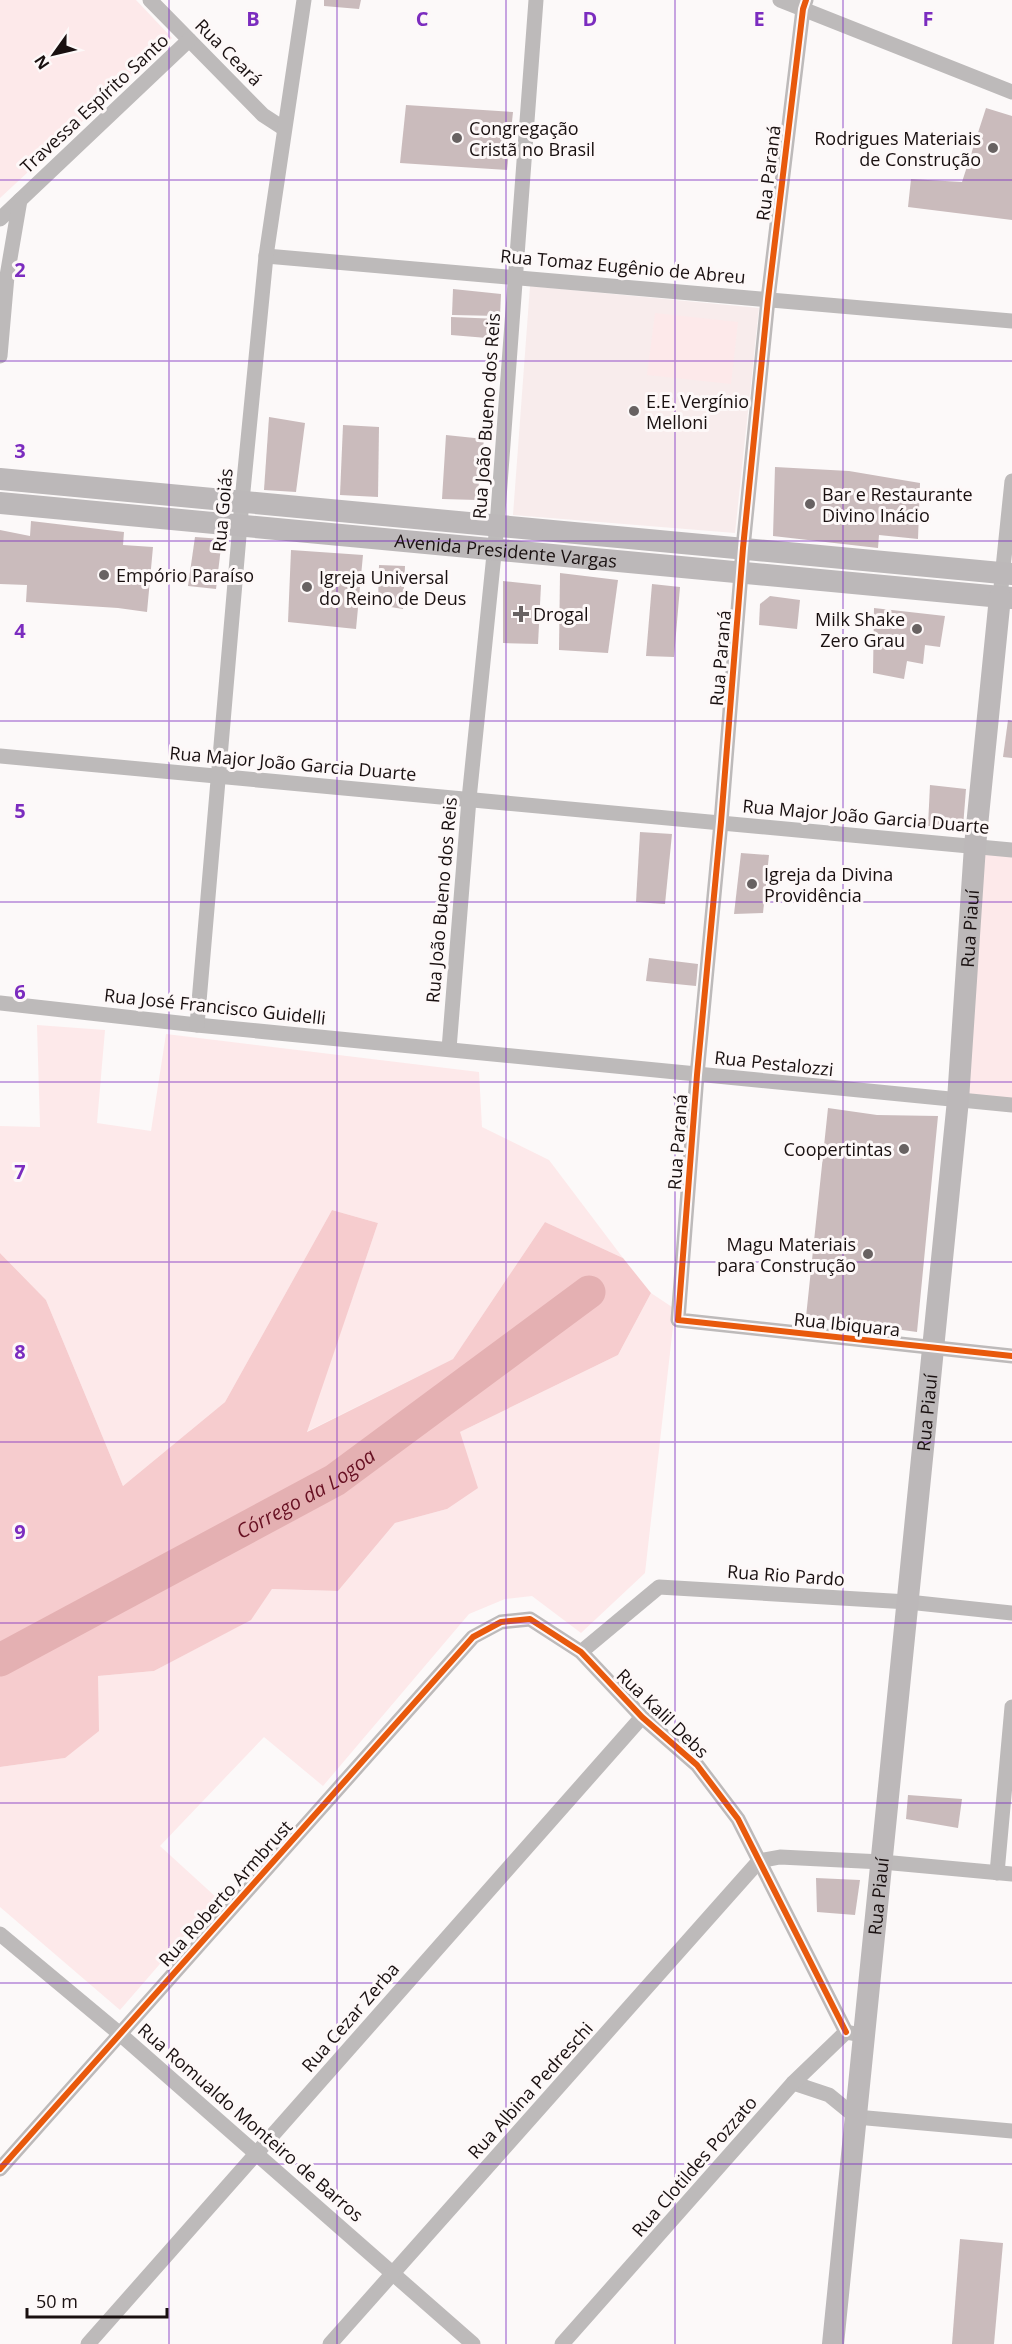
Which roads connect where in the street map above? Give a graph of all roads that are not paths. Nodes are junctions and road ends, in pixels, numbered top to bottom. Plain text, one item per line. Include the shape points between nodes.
1 (150, 0) edge
2 (304, 0) edge
3 (536, 0) edge
4 (780, 0) edge
5 (805, 5) edge
6 (189, 40) junction
7 (1012, 92) edge
8 (284, 128) junction
9 (20, 200) junction
10 (0, 219) edge
11 (266, 256) junction
12 (3, 276) edge
13 (516, 276) junction
14 (768, 299) junction
15 (1012, 321) edge
16 (0, 356) edge
17 (0, 479) edge
18 (1012, 481) edge
19 (242, 501) junction
20 (0, 503) edge
21 (497, 525) junction
22 (241, 527) junction
23 (743, 548) junction
24 (495, 550) junction
25 (741, 573) junction
26 (1007, 574) edge
27 (1006, 598) edge
28 (0, 756) edge
29 (217, 776) junction
30 (469, 798) junction
31 (721, 822) junction
32 (975, 846) junction
33 (1012, 850) edge
34 (0, 1003) edge
35 (197, 1025) junction
36 (425, 1047) joint
37 (449, 1049) junction
38 (697, 1075) junction
39 (958, 1100) junction
40 (1012, 1105) edge
41 (678, 1320) joint
42 (933, 1348) junction
43 (1012, 1356) edge
44 (908, 1602) junction
45 (1012, 1613) edge
46 (472, 1637) joint
47 (581, 1652) junction
48 (1012, 1707) edge
49 (642, 1717) junction
50 (759, 1861) junction
51 (882, 1862) junction
52 (1005, 1874) edge
53 (0, 1934) edge
54 (120, 2034) junction
55 (856, 2034) junction
56 (793, 2083) junction
57 (856, 2117) junction
58 (1012, 2131) edge
59 (255, 2155) junction
60 (0, 2169) edge
61 (394, 2272) junction
62 (88, 2344) edge
63 (330, 2344) edge
64 (473, 2344) edge
65 (562, 2344) edge
66 (833, 2344) edge

1 - 6 street, Rua Ceará
2 - 8 street, Rua Goiás
3 - 13 street, Rua João Bueno dos Reis
4 - 5 street
5 - 7 street
5 - 14 street, Rua Paraná
6 - 8 street, Rua Ceará via 263,115
6 - 9 street, Travessa Espírito Santo
8 - 11 street, Rua Goiás
9 - 10 street, Travessa Espírito Santo
9 - 12 street
11 - 13 street, Rua Tomaz Eugênio de Abreu
11 - 19 street, Rua Goiás
12 - 16 street
13 - 14 street, Rua Tomaz Eugênio de Abreu
13 - 21 street, Rua João Bueno dos Reis
14 - 15 street, Rua Tomaz Eugênio de Abreu
14 - 23 street, Rua Paraná
17 - 19 main road, Avenida Presidente Vargas
18 - 26 street, Rua Piauí
19 - 21 main road, Avenida Presidente Vargas
19 - 22 street, Rua Goiás
20 - 22 main road, Avenida Presidente Vargas
21 - 23 main road, Avenida Presidente Vargas
21 - 24 street, Rua João Bueno dos Reis
22 - 24 main road, Avenida Presidente Vargas
22 - 29 street, Rua Goiás
23 - 25 street, Rua Paraná
23 - 26 main road, Avenida Presidente Vargas
24 - 25 main road, Avenida Presidente Vargas
24 - 30 street, Rua João Bueno dos Reis
25 - 27 main road, Avenida Presidente Vargas
25 - 31 street, Rua Paraná
26 - 27 street, Rua Piauí
27 - 32 main road, Rua Piauí
28 - 29 street, Rua Major João Garcia Duarte
29 - 30 street, Rua Major João Garcia Duarte
29 - 35 street, Rua Goiás
30 - 31 street, Rua Major João Garcia Duarte
30 - 37 street, Rua João Bueno dos Reis
31 - 32 street, Rua Major João Garcia Duarte
31 - 38 street, Rua Paraná
32 - 33 street, Rua Major João Garcia Duarte
32 - 39 main road, Rua Piauí
34 - 35 street, Rua José Francisco Guidelli
35 - 36 street, Rua José Francisco Guidelli
36 - 37 street, Rua Pestalozzi
37 - 38 street, Rua Pestalozzi
38 - 39 street, Rua Pestalozzi
38 - 41 street, Rua Paraná
39 - 40 street, Rua Pestalozzi
39 - 42 main road, Rua Piauí
41 - 42 street, Rua Ibiquara
42 - 43 street, Rua Ibiquara
42 - 44 main road, Rua Piauí
44 - 45 street, Rua Rio Pardo
44 - 47 street, Rua Rio Pardo via 659,1587
44 - 51 main road, Rua Piauí
46 - 47 street, Rua Kalil Debs via 501,1622 530,1619
46 - 54 street, Rua Roberto Armbrust
47 - 49 street, Rua Kalil Debs
48 - 52 street
49 - 50 street, Rua Kalil Debs via 697,1765 738,1819
49 - 59 street, Rua Cezar Zerba
50 - 51 street via 780,1857
50 - 55 street, Rua Kalil Debs
50 - 61 street, Rua Albina Pedreschi
51 - 52 street
51 - 55 main road, Rua Piauí
53 - 54 street, Rua Romualdo Monteiro de Barros
54 - 59 street, Rua Romualdo Monteiro de Barros
54 - 60 street, Rua Roberto Armbrust
55 - 56 street, Rua Clotildes Pozzato
55 - 57 main road, Rua Piauí
56 - 57 street via 829,2095
56 - 65 street, Rua Clotildes Pozzato
57 - 58 street
57 - 66 main road, Rua Piauí
59 - 61 street, Rua Romualdo Monteiro de Barros
59 - 62 street, Rua Cezar Zerba
61 - 63 street, Rua Albina Pedreschi
61 - 64 street, Rua Romualdo Monteiro de Barros

